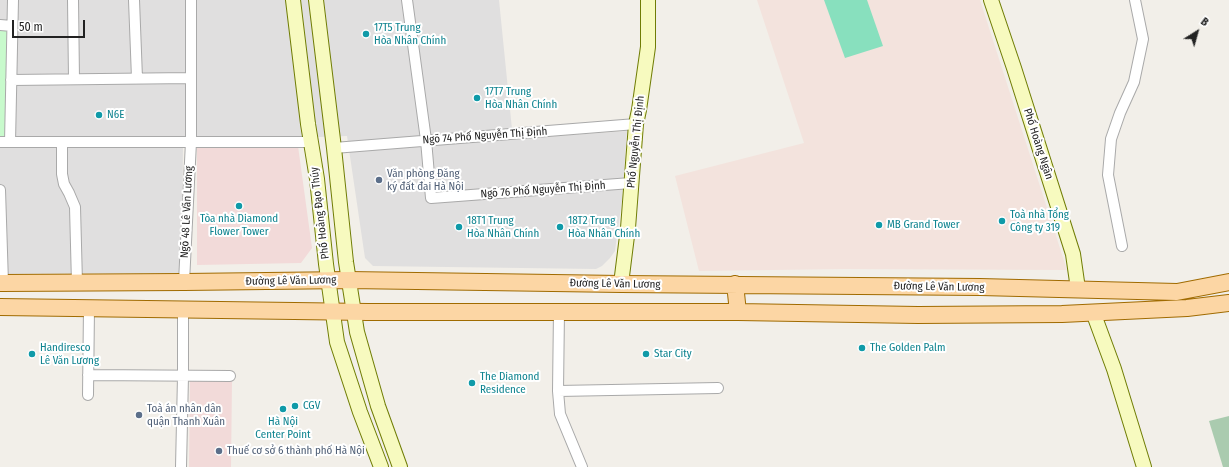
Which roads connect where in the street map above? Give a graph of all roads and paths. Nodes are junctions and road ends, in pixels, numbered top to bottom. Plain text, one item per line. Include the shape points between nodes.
1 (13, 0) edge
2 (73, 0) edge
3 (134, 0) edge
4 (191, 0) edge
5 (293, 0) edge
6 (316, 0) edge
7 (407, 0) edge
8 (648, 0) edge
9 (991, 0) edge
10 (1135, 0) edge
11 (0, 25) edge
12 (12, 26) junction
13 (137, 78) junction
14 (191, 78) junction
15 (74, 79) junction
16 (11, 80) junction
17 (636, 124) junction
18 (426, 140) junction
19 (5, 142) edge
20 (62, 142) junction
21 (191, 142) junction
22 (311, 142) junction
23 (334, 148) junction
24 (631, 183) junction
25 (0, 190) edge
26 (1122, 246) dead end
27 (1, 256) edge
28 (328, 280) junction
29 (349, 280) junction
30 (184, 282) junction
31 (1229, 282) edge
32 (2, 283) edge
33 (77, 283) junction
34 (621, 284) junction
35 (735, 284) junction
36 (1078, 289) junction
37 (1229, 303) edge
38 (0, 307) edge
39 (89, 308) junction
40 (183, 310) junction
41 (333, 311) junction
42 (560, 311) junction
43 (354, 312) junction
44 (738, 312) junction
45 (1093, 312) junction
46 (88, 375) junction
47 (183, 376) junction
48 (230, 376) dead end
49 (718, 388) dead end
50 (558, 391) junction
51 (88, 395) dead end
52 (378, 406) junction
53 (360, 412) junction
54 (181, 467) edge
55 (381, 467) edge
56 (400, 467) edge
57 (582, 467) edge
58 (1144, 467) edge

1 - 12 street
2 - 15 street
3 - 13 street
4 - 14 street, Ngõ 48 Lê Văn Lương
5 - 22 main road, Phố Hoàng Đạo Thúy
6 - 23 main road, Phố Hoàng Đạo Thúy
7 - 18 street
8 - 17 main road, Phố Nguyễn Thị Định via 647,56
9 - 36 main road, Phố Hoàng Ngân via 1073,254
10 - 26 street via 1143,39 1134,82 1111,139 1108,175
11 - 12 street
12 - 16 street
13 - 14 street
13 - 15 street
14 - 21 street, Ngõ 48 Lê Văn Lương
15 - 16 street
16 - 19 street
17 - 18 street, Ngõ 74 Phố Nguyễn Thị Định
17 - 24 main road, Phố Nguyễn Thị Định
18 - 23 street, Ngõ 74 Phố Nguyễn Thị Định
18 - 24 street, Ngõ 76 Phố Nguyễn Thị Định via 431,198
19 - 20 street
20 - 21 street
20 - 33 street via 62,174 75,207
21 - 22 street
21 - 30 street, Ngõ 48 Lê Văn Lương
22 - 28 main road, Phố Hoàng Đạo Thúy
23 - 29 main road, Phố Hoàng Đạo Thúy
24 - 34 main road, Phố Nguyễn Thị Định
25 - 27 street
27 - 32 street
28 - 29 main road, Đường Lê Văn Lương
28 - 30 main road, Đường Lê Văn Lương
28 - 41 main road, Phố Hoàng Đạo Thúy
29 - 34 main road, Đường Lê Văn Lương
29 - 43 main road, Phố Hoàng Đạo Thúy
30 - 33 main road, Đường Lê Văn Lương
31 - 36 main road, Đường Lê Văn Lương via 1177,292
32 - 33 main road, Đường Lê Văn Lương
34 - 35 main road, Đường Lê Văn Lương
35 - 36 main road, Đường Lê Văn Lương
35 - 44 main road
37 - 45 main road via 1187,308
38 - 39 main road
39 - 40 main road
39 - 46 street
40 - 41 main road
40 - 47 street
41 - 43 main road
41 - 53 main road, Phố Hoàng Đạo Thúy via 337,342
42 - 43 main road
42 - 44 main road
42 - 50 street
43 - 52 main road, Phố Hoàng Đạo Thúy via 357,332
44 - 45 main road via 918,315
45 - 58 main road via 1114,369
46 - 47 street
46 - 51 street
47 - 48 street
47 - 54 street
49 - 50 street
50 - 57 street via 560,414
52 - 53 main road
52 - 56 main road, Phố Hoàng Đạo Thúy
53 - 55 main road, Phố Hoàng Đạo Thúy

